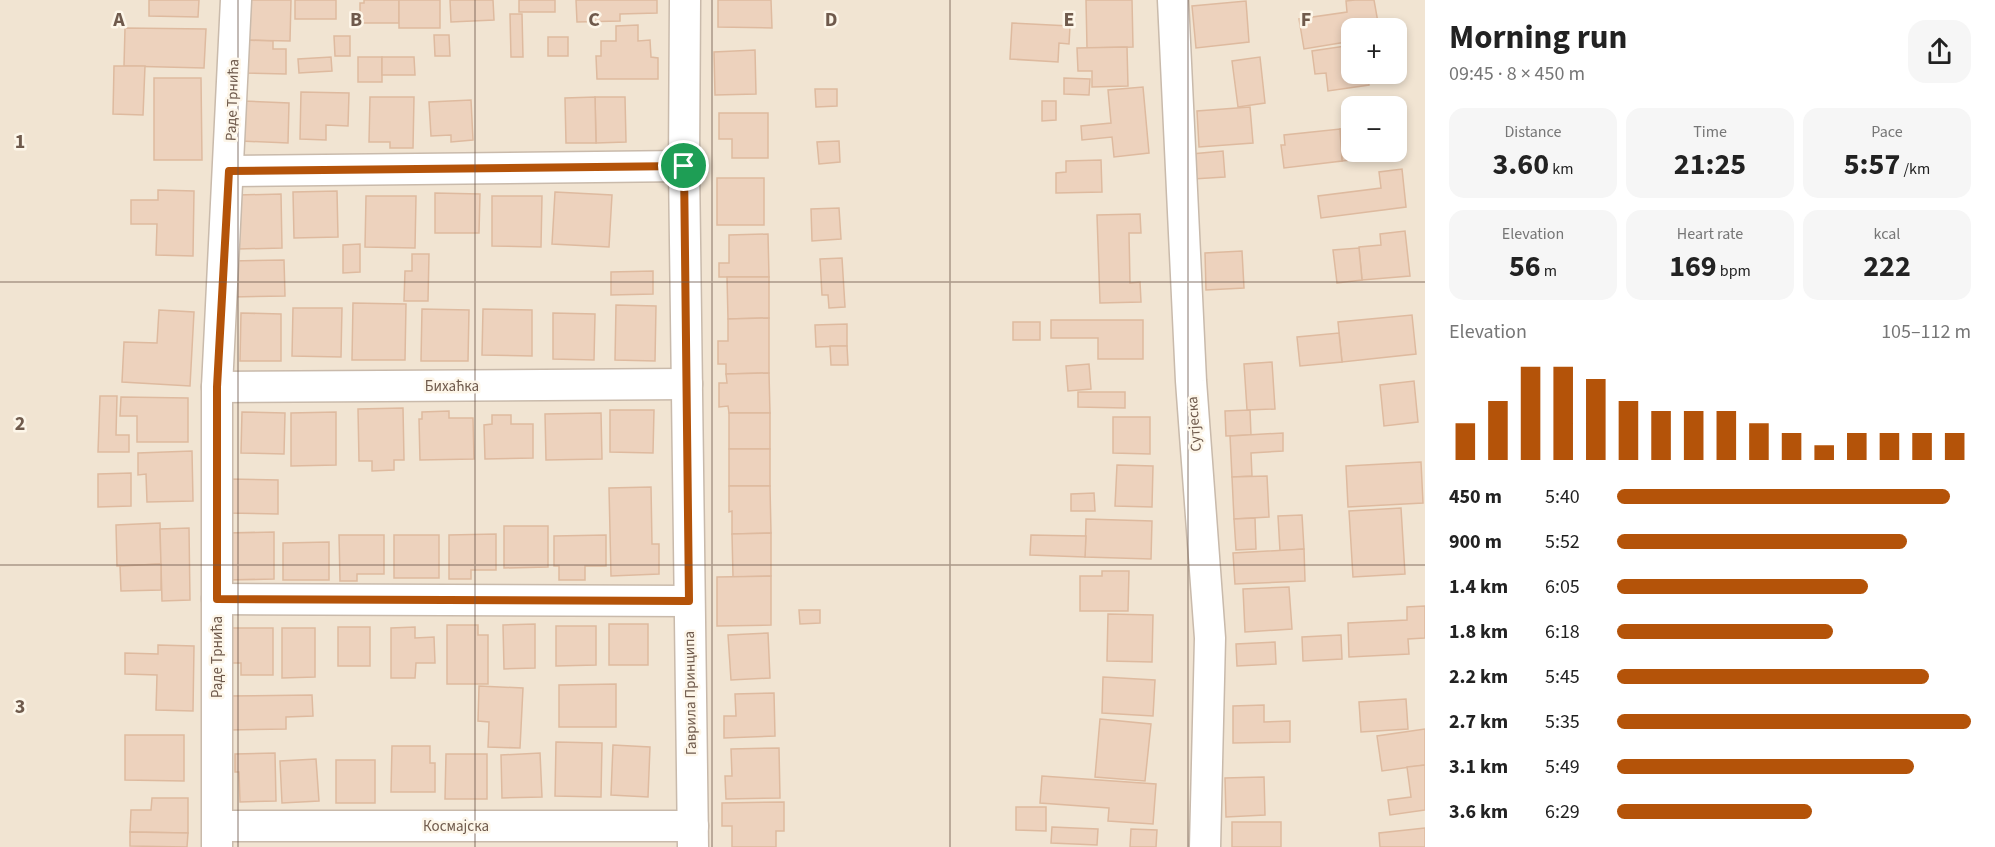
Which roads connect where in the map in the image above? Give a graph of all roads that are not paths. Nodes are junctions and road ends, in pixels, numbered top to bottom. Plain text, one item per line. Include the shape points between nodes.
1 (236, 0) edge
2 (685, 0) edge
3 (1173, 0) edge
4 (684, 166) junction
5 (229, 171) junction
6 (687, 384) junction
7 (217, 387) junction
8 (217, 599) junction
9 (689, 601) junction
10 (218, 837) edge
11 (693, 837) edge
12 (1205, 847) edge

1 - 5 street, Раде Трнића
2 - 4 street, Гаврила Принципа
3 - 12 street, Сутјеска via 1191,381 1210,638
4 - 5 street
4 - 6 street, Гаврила Принципа
5 - 7 street, Раде Трнића
6 - 7 street, Бихаћка
6 - 9 street, Гаврила Принципа
7 - 8 street, Раде Трнића
8 - 9 street
8 - 10 street, Раде Трнића
9 - 11 street, Гаврила Принципа
10 - 11 street, Космајска

